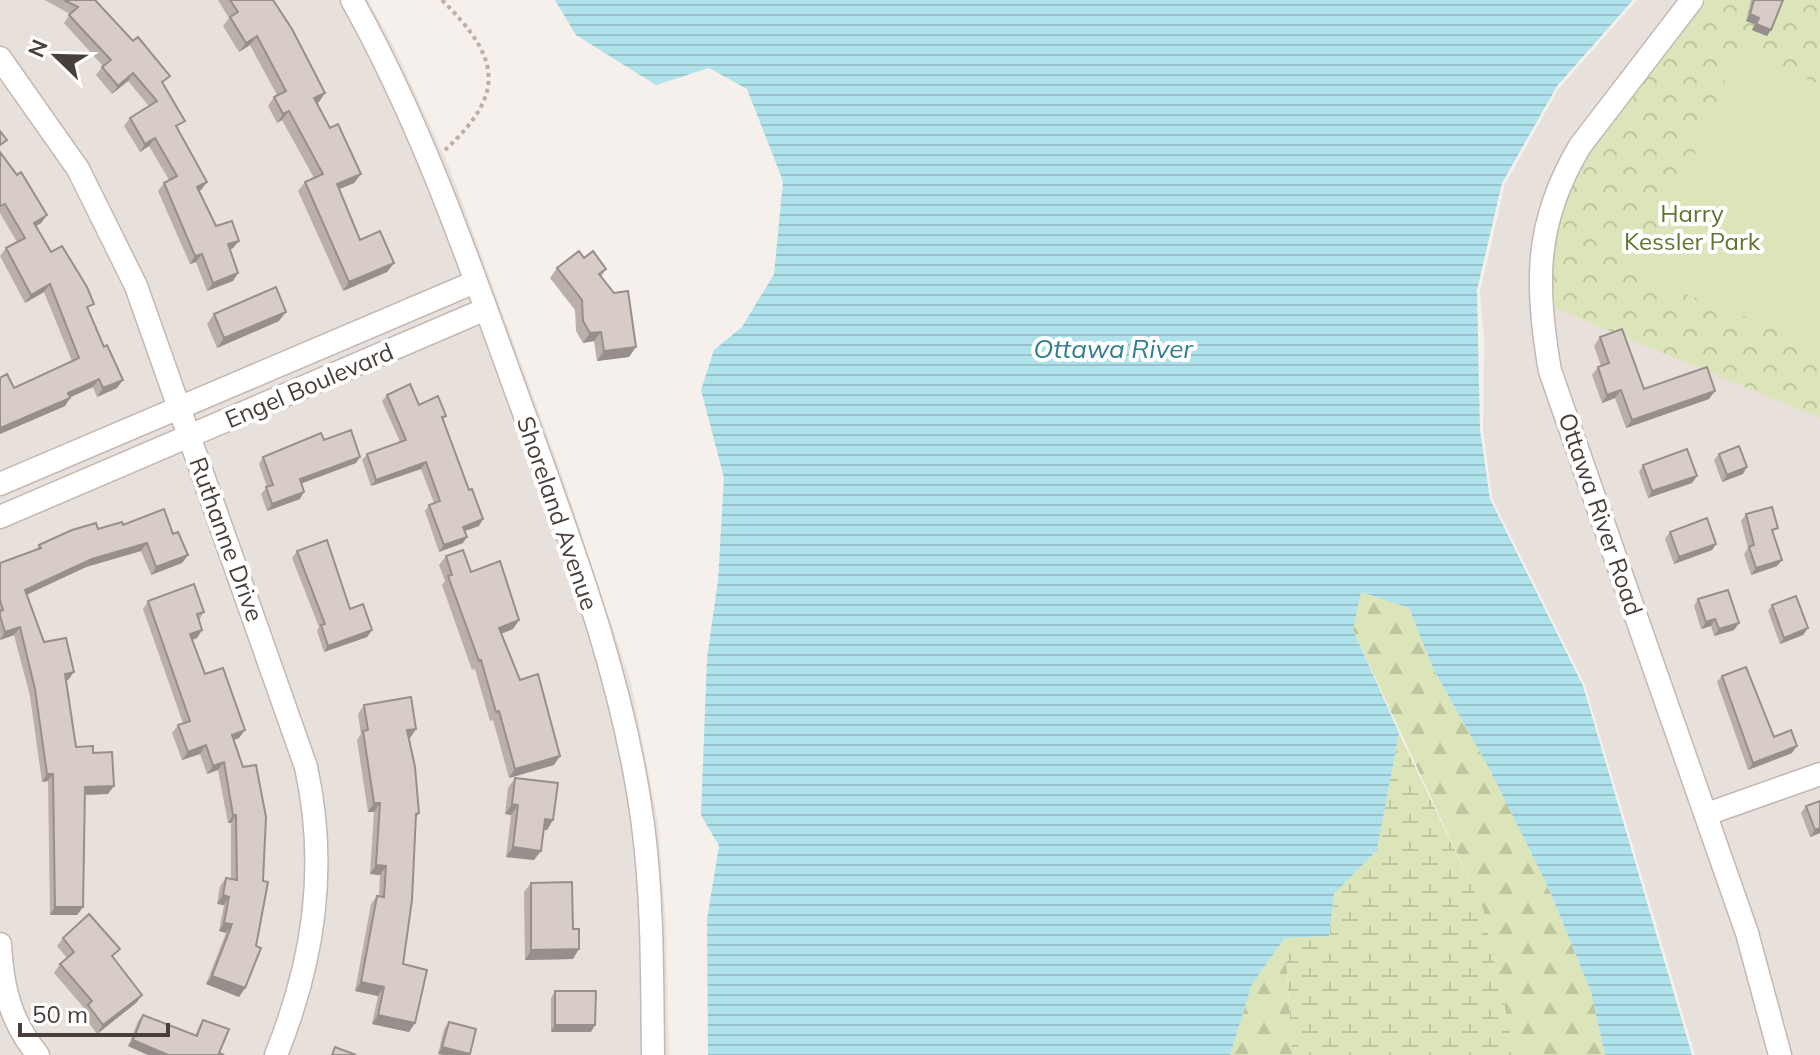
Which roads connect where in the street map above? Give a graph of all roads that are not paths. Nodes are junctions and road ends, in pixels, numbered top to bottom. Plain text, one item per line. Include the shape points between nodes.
1 (352, 0) edge
2 (1692, 0) edge
3 (0, 58) edge
4 (475, 282) junction
5 (486, 309) junction
6 (180, 407) junction
7 (190, 436) junction
8 (0, 484) edge
9 (0, 517) edge
10 (1820, 774) edge
11 (1707, 814) junction
12 (0, 944) edge
13 (38, 1055) edge
14 (276, 1055) edge
15 (653, 1055) edge
16 (1780, 1055) edge

1 - 4 street, Shoreland Avenue via 430,161
2 - 11 street, Ottawa River Road via 1566,170 1541,254 1539,309 1550,371
3 - 6 street, Ruthanne Drive via 53,129 95,199 136,286
4 - 5 street, Shoreland Avenue
4 - 6 street, Engel Boulevard
5 - 7 street, Engel Boulevard
5 - 15 street, Shoreland Avenue via 617,687 643,825
6 - 7 street, Ruthanne Drive
6 - 8 street, Engel Boulevard
7 - 9 street, Engel Boulevard
7 - 14 street, Ruthanne Drive via 297,735 314,810 318,868 313,931 299,993
10 - 11 street
11 - 16 street, Ottawa River Road
12 - 13 street via 11,1011

